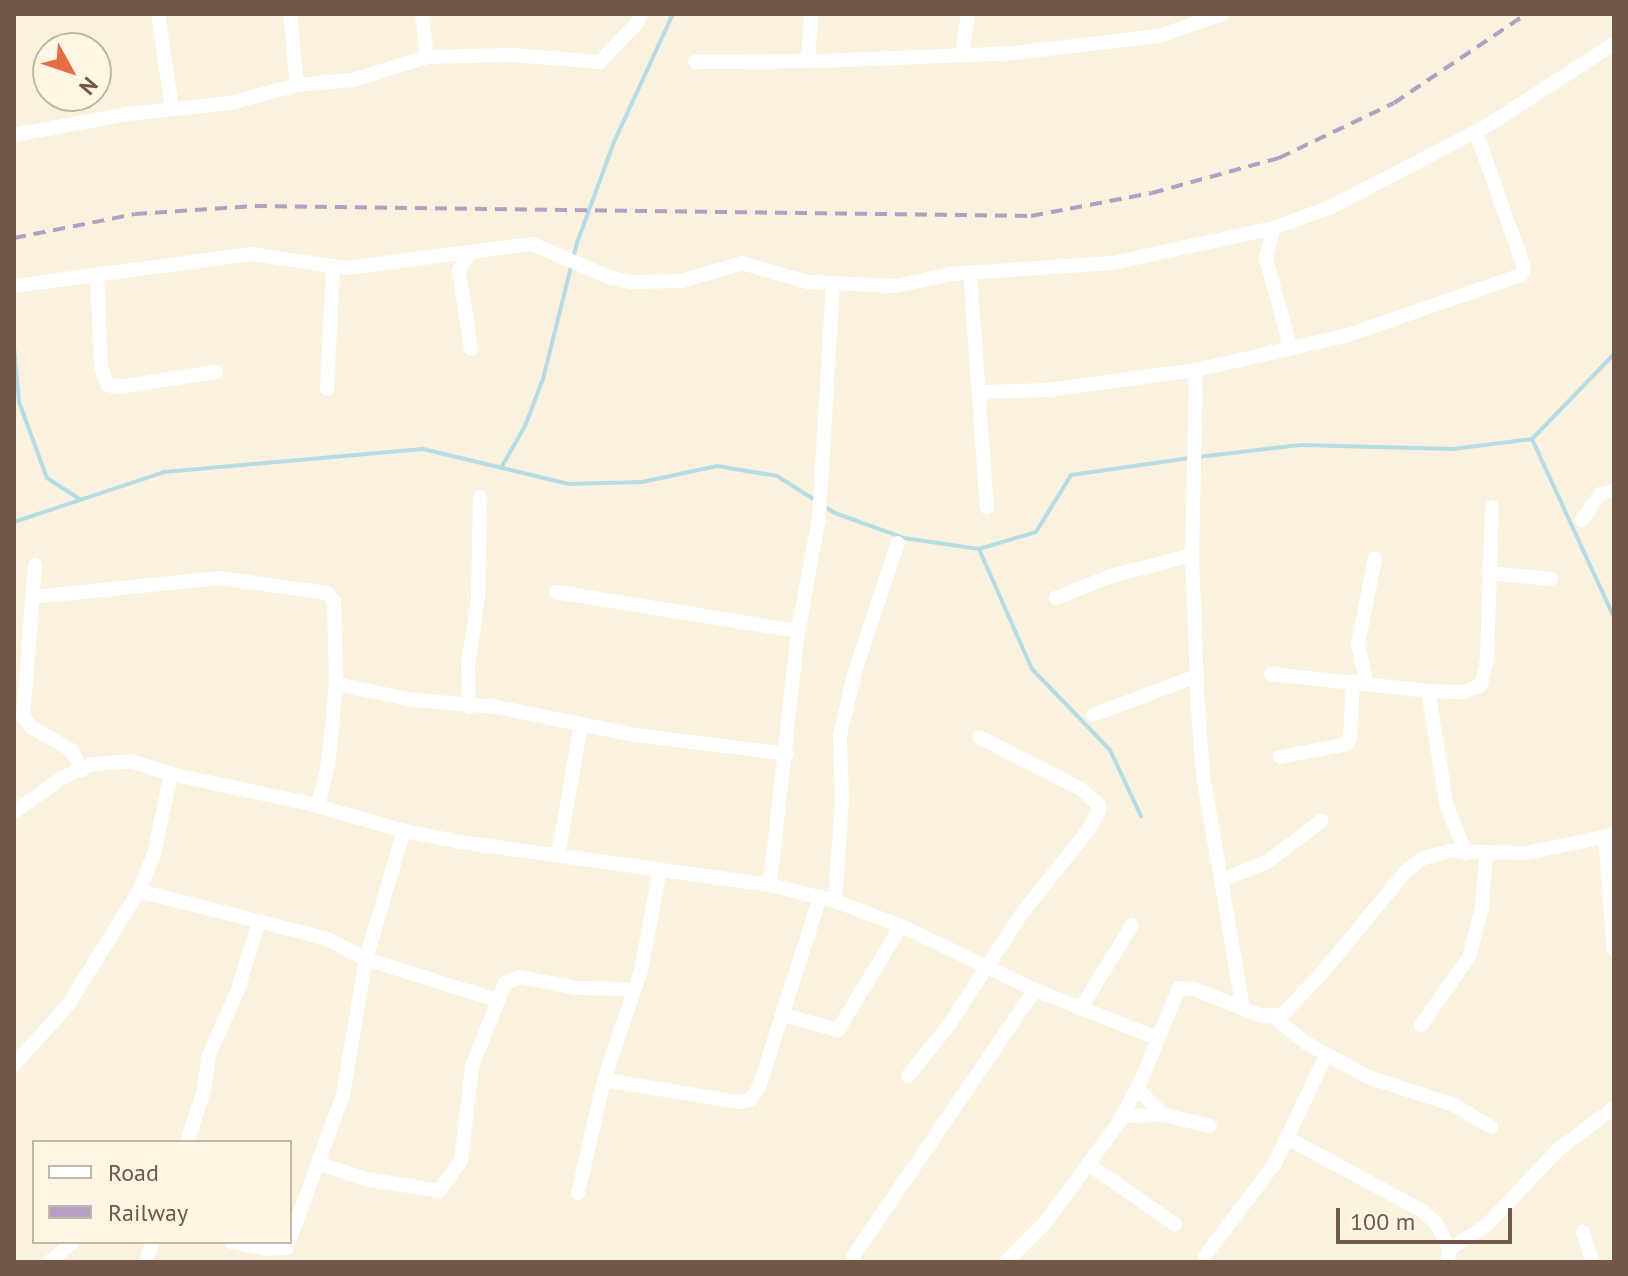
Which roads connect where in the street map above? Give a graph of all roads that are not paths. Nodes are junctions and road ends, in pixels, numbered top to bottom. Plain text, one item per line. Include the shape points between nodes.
1 (158, 14) edge
2 (290, 14) edge
3 (422, 14) edge
4 (640, 14) edge
5 (811, 14) edge
6 (968, 14) edge
7 (1222, 14) edge
8 (1614, 44) edge
9 (962, 54) junction
10 (427, 57) junction
11 (808, 61) junction
12 (695, 62) dead end
13 (297, 85) junction
14 (172, 108) junction
15 (1476, 132) junction
16 (14, 135) edge
17 (1273, 228) junction
18 (469, 253) junction
19 (333, 267) junction
20 (970, 272) junction
21 (97, 275) junction
22 (833, 283) junction
23 (14, 286) edge
24 (471, 349) dead end
25 (1291, 349) junction
26 (1196, 370) junction
27 (216, 372) dead end
28 (327, 389) dead end
29 (982, 392) junction
30 (1614, 491) edge
31 (480, 497) dead end
32 (987, 507) dead end
33 (1492, 507) dead end
34 (1582, 520) dead end
35 (898, 543) dead end
36 (1192, 555) junction
37 (1375, 559) dead end
38 (35, 565) dead end
39 (1489, 573) junction
40 (1551, 579) dead end
41 (556, 592) dead end
42 (33, 597) junction
43 (1056, 598) dead end
44 (798, 631) junction
45 (1271, 674) dead end
46 (1197, 676) junction
47 (1360, 682) junction
48 (336, 684) junction
49 (1428, 691) junction
50 (469, 707) junction
51 (1093, 715) dead end
52 (581, 725) junction
53 (979, 737) dead end
54 (787, 754) junction
55 (1280, 757) dead end
56 (82, 770) junction
57 (171, 774) junction
58 (318, 806) junction
59 (14, 812) edge
60 (1321, 821) dead end
61 (404, 831) junction
62 (1610, 836) edge
63 (1466, 853) junction
64 (558, 855) junction
65 (1486, 855) junction
66 (660, 869) junction
67 (1222, 880) junction
68 (770, 885) junction
69 (139, 891) junction
70 (820, 897) junction
71 (835, 901) junction
72 (259, 921) junction
73 (1132, 925) dead end
74 (901, 926) junction
75 (1614, 950) edge
76 (366, 959) junction
77 (985, 967) junction
78 (635, 989) junction
79 (1035, 990) junction
80 (496, 1000) junction
81 (1081, 1008) junction
82 (1243, 1009) junction
83 (783, 1015) junction
84 (1271, 1015) junction
85 (1421, 1025) dead end
86 (1157, 1038) junction
87 (17, 1055) edge
88 (1326, 1055) junction
89 (908, 1076) dead end
90 (604, 1080) junction
91 (1137, 1089) junction
92 (1614, 1108) edge
93 (1164, 1115) junction
94 (1122, 1116) junction
95 (1210, 1126) dead end
96 (1491, 1127) dead end
97 (1289, 1139) junction
98 (188, 1140) edge
99 (320, 1164) junction
100 (1088, 1164) junction
101 (578, 1193) dead end
102 (1175, 1224) dead end
103 (1583, 1232) dead end
104 (292, 1235) edge
105 (71, 1244) edge
106 (241, 1244) edge
107 (287, 1248) edge
108 (1448, 1255) edge
109 (1205, 1256) dead end
110 (1017, 1259) edge
111 (49, 1262) edge
112 (853, 1262) edge
113 (1593, 1262) edge

1 - 14 street
2 - 13 street
3 - 10 street
4 - 10 street via 600,62 512,55
5 - 11 street
6 - 9 street
7 - 9 street via 1159,36
8 - 15 street
9 - 11 street
10 - 13 street via 352,80
11 - 12 street
13 - 14 street via 240,101
14 - 16 street
15 - 17 street via 1331,207
15 - 25 street via 1519,253 1521,275 1345,336
17 - 20 street via 1113,263
17 - 25 street via 1266,259
18 - 19 street
18 - 22 street via 532,244 632,282 695,279 742,263 808,282
18 - 24 street via 459,270
19 - 21 street via 251,254
19 - 28 street
20 - 22 street via 905,285
20 - 29 street via 973,351
21 - 23 street
21 - 27 street via 101,366 107,385
22 - 44 street via 819,518
25 - 26 street
26 - 29 street via 1048,390
26 - 36 street
29 - 32 street
30 - 34 street via 1600,494
31 - 50 street
33 - 39 street
35 - 71 street via 857,664 840,736
36 - 43 street via 1111,576
36 - 46 street
37 - 47 street via 1358,644
38 - 42 street
39 - 40 street
39 - 49 street via 1487,658 1481,685 1463,692
41 - 44 street
42 - 48 street via 220,578 318,590 334,601
42 - 56 street via 23,716 31,727 71,750
44 - 54 street
45 - 47 street
46 - 51 street
46 - 67 street via 1203,775
47 - 49 street
47 - 55 street via 1347,744
48 - 50 street
48 - 58 street
49 - 63 street via 1447,807
50 - 52 street via 497,707
52 - 54 street
52 - 64 street
53 - 77 street via 1081,789 1099,810
54 - 68 street
56 - 57 street via 110,760
56 - 59 street
57 - 58 street
57 - 69 street via 154,854
58 - 61 street
60 - 67 street via 1269,861
61 - 64 street
61 - 76 street
62 - 65 street via 1526,853
62 - 75 street
63 - 65 street
63 - 84 street via 1437,853 1416,862 1299,999 1283,1014
64 - 66 street
65 - 85 street via 1482,907 1469,957
66 - 68 street
66 - 78 street
67 - 82 street
68 - 70 street
69 - 72 street
69 - 87 street via 68,1005
70 - 71 street
70 - 83 street
71 - 74 street
72 - 76 street via 325,938
72 - 98 street via 237,992 209,1055
73 - 81 street
74 - 77 street
74 - 83 street via 842,1027
76 - 80 street
76 - 99 street via 343,1095
77 - 79 street
77 - 89 street via 949,1025
78 - 80 street via 576,988 520,977 505,983
78 - 90 street
79 - 81 street
79 - 112 street
80 - 99 street via 472,1066 461,1161 439,1191 366,1179
81 - 86 street
82 - 84 street
82 - 86 street via 1179,988
83 - 90 street via 759,1087 746,1102
84 - 88 street
86 - 91 street
88 - 96 street via 1379,1082 1454,1105
88 - 97 street
90 - 101 street
91 - 93 street
91 - 94 street
92 - 108 street via 1558,1150 1487,1225
93 - 94 street
93 - 95 street
94 - 100 street
97 - 108 street via 1421,1210 1435,1222
97 - 109 street
99 - 104 street
100 - 102 street
100 - 110 street
103 - 113 street
105 - 111 street
106 - 107 street

